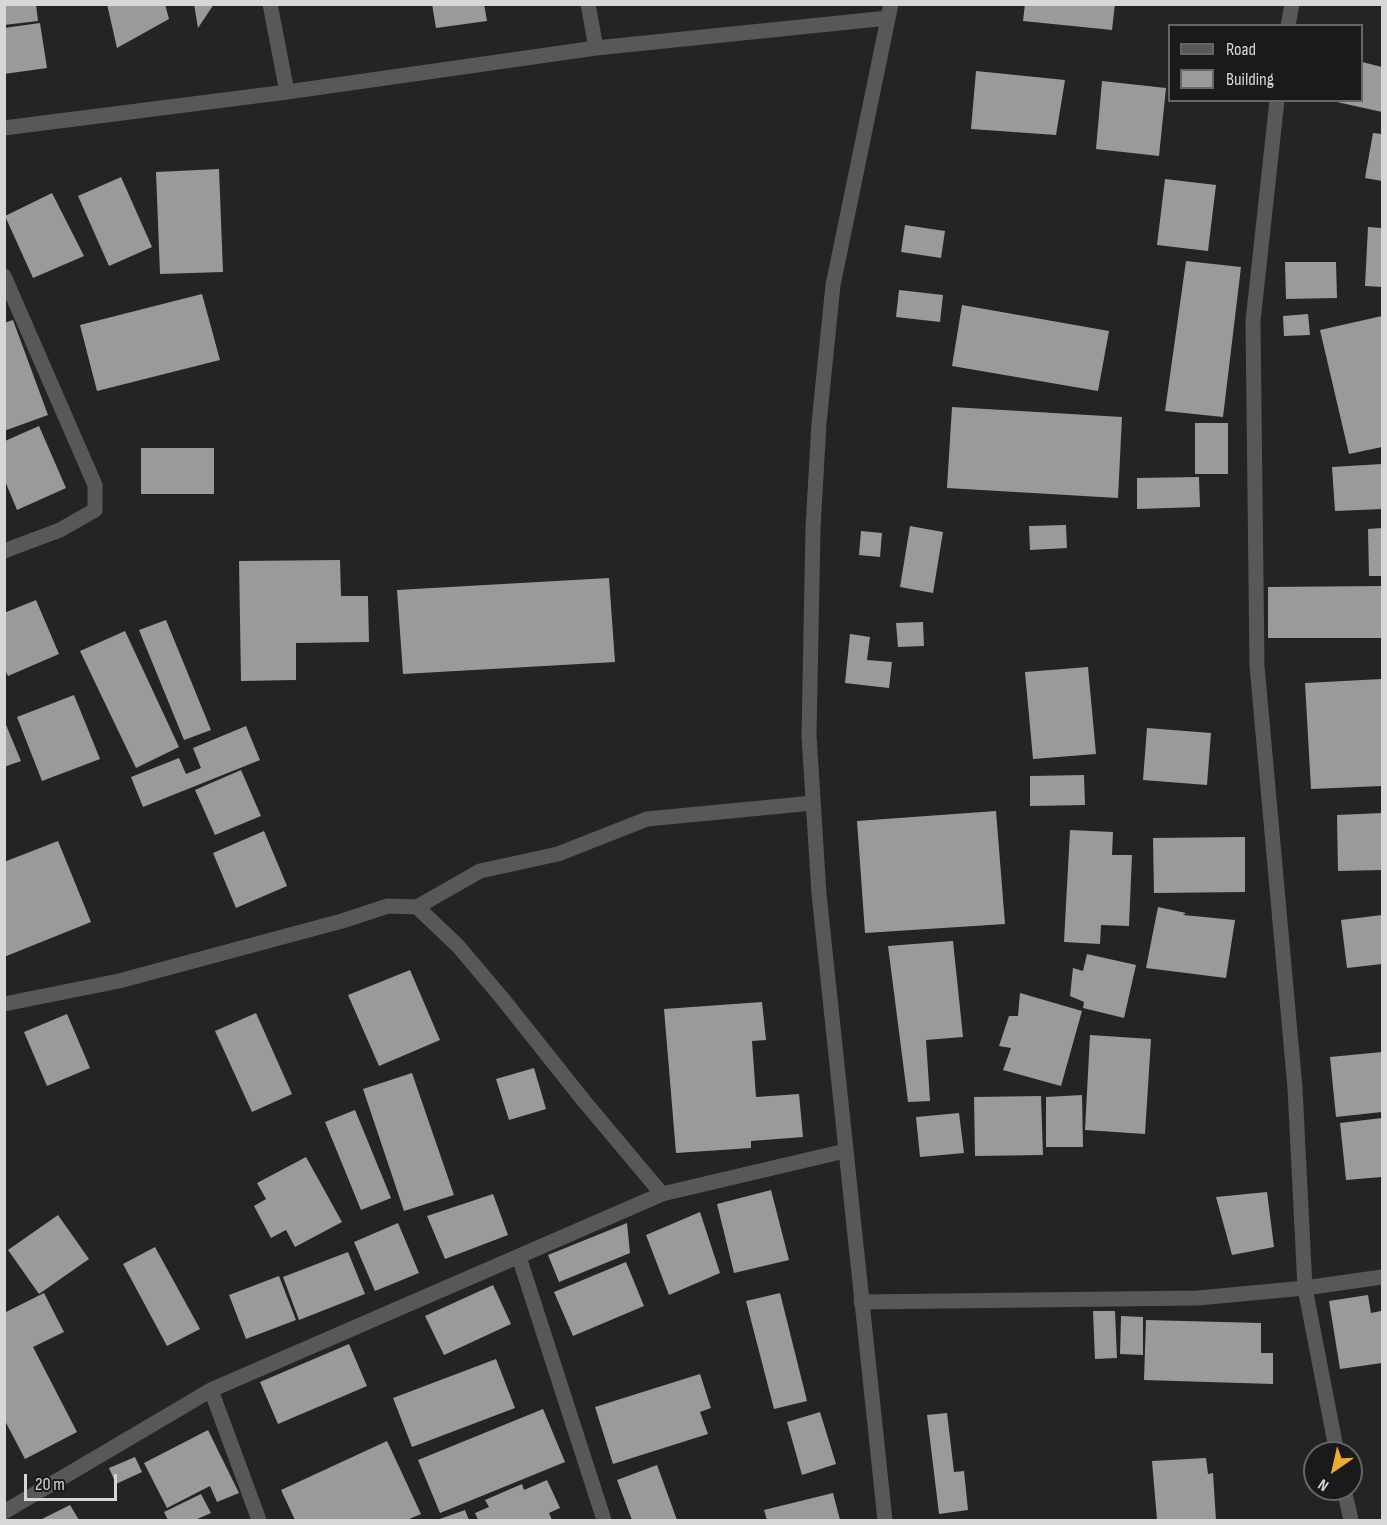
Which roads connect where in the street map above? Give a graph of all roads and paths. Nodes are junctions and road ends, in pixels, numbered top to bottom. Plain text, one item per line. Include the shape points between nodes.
1 (270, 4) edge
2 (588, 4) edge
3 (1292, 4) edge
4 (890, 11) edge
5 (1288, 24) edge
6 (596, 48) junction
7 (286, 93) junction
8 (1277, 102) edge
9 (4, 128) edge
10 (4, 276) edge
11 (4, 551) edge
12 (813, 803) junction
13 (417, 907) junction
14 (4, 1004) edge
15 (845, 1151) junction
16 (662, 1194) junction
17 (519, 1257) junction
18 (1383, 1277) edge
19 (1305, 1288) junction
20 (861, 1302) junction
21 (211, 1390) junction
22 (1335, 1441) edge
23 (1347, 1501) edge
24 (4, 1512) edge
25 (259, 1521) edge
26 (604, 1521) edge
27 (885, 1521) edge
28 (1351, 1521) edge

1 - 7 street
2 - 6 street
3 - 5 street
4 - 6 street
4 - 12 street via 833,285 824,376 813,528 809,736
6 - 7 street
7 - 9 street
8 - 19 street via 1253,321 1257,666 1295,1088
10 - 11 street via 95,485 95,510 60,530
12 - 13 street via 647,819 558,854 480,871
12 - 15 street
13 - 14 street via 388,906 119,981
13 - 16 street via 466,954
15 - 16 street
15 - 20 street
16 - 17 street
17 - 21 street
17 - 26 street
18 - 19 street
19 - 20 street via 1198,1298
19 - 22 street
20 - 27 street
21 - 24 street
21 - 25 street
23 - 28 street

